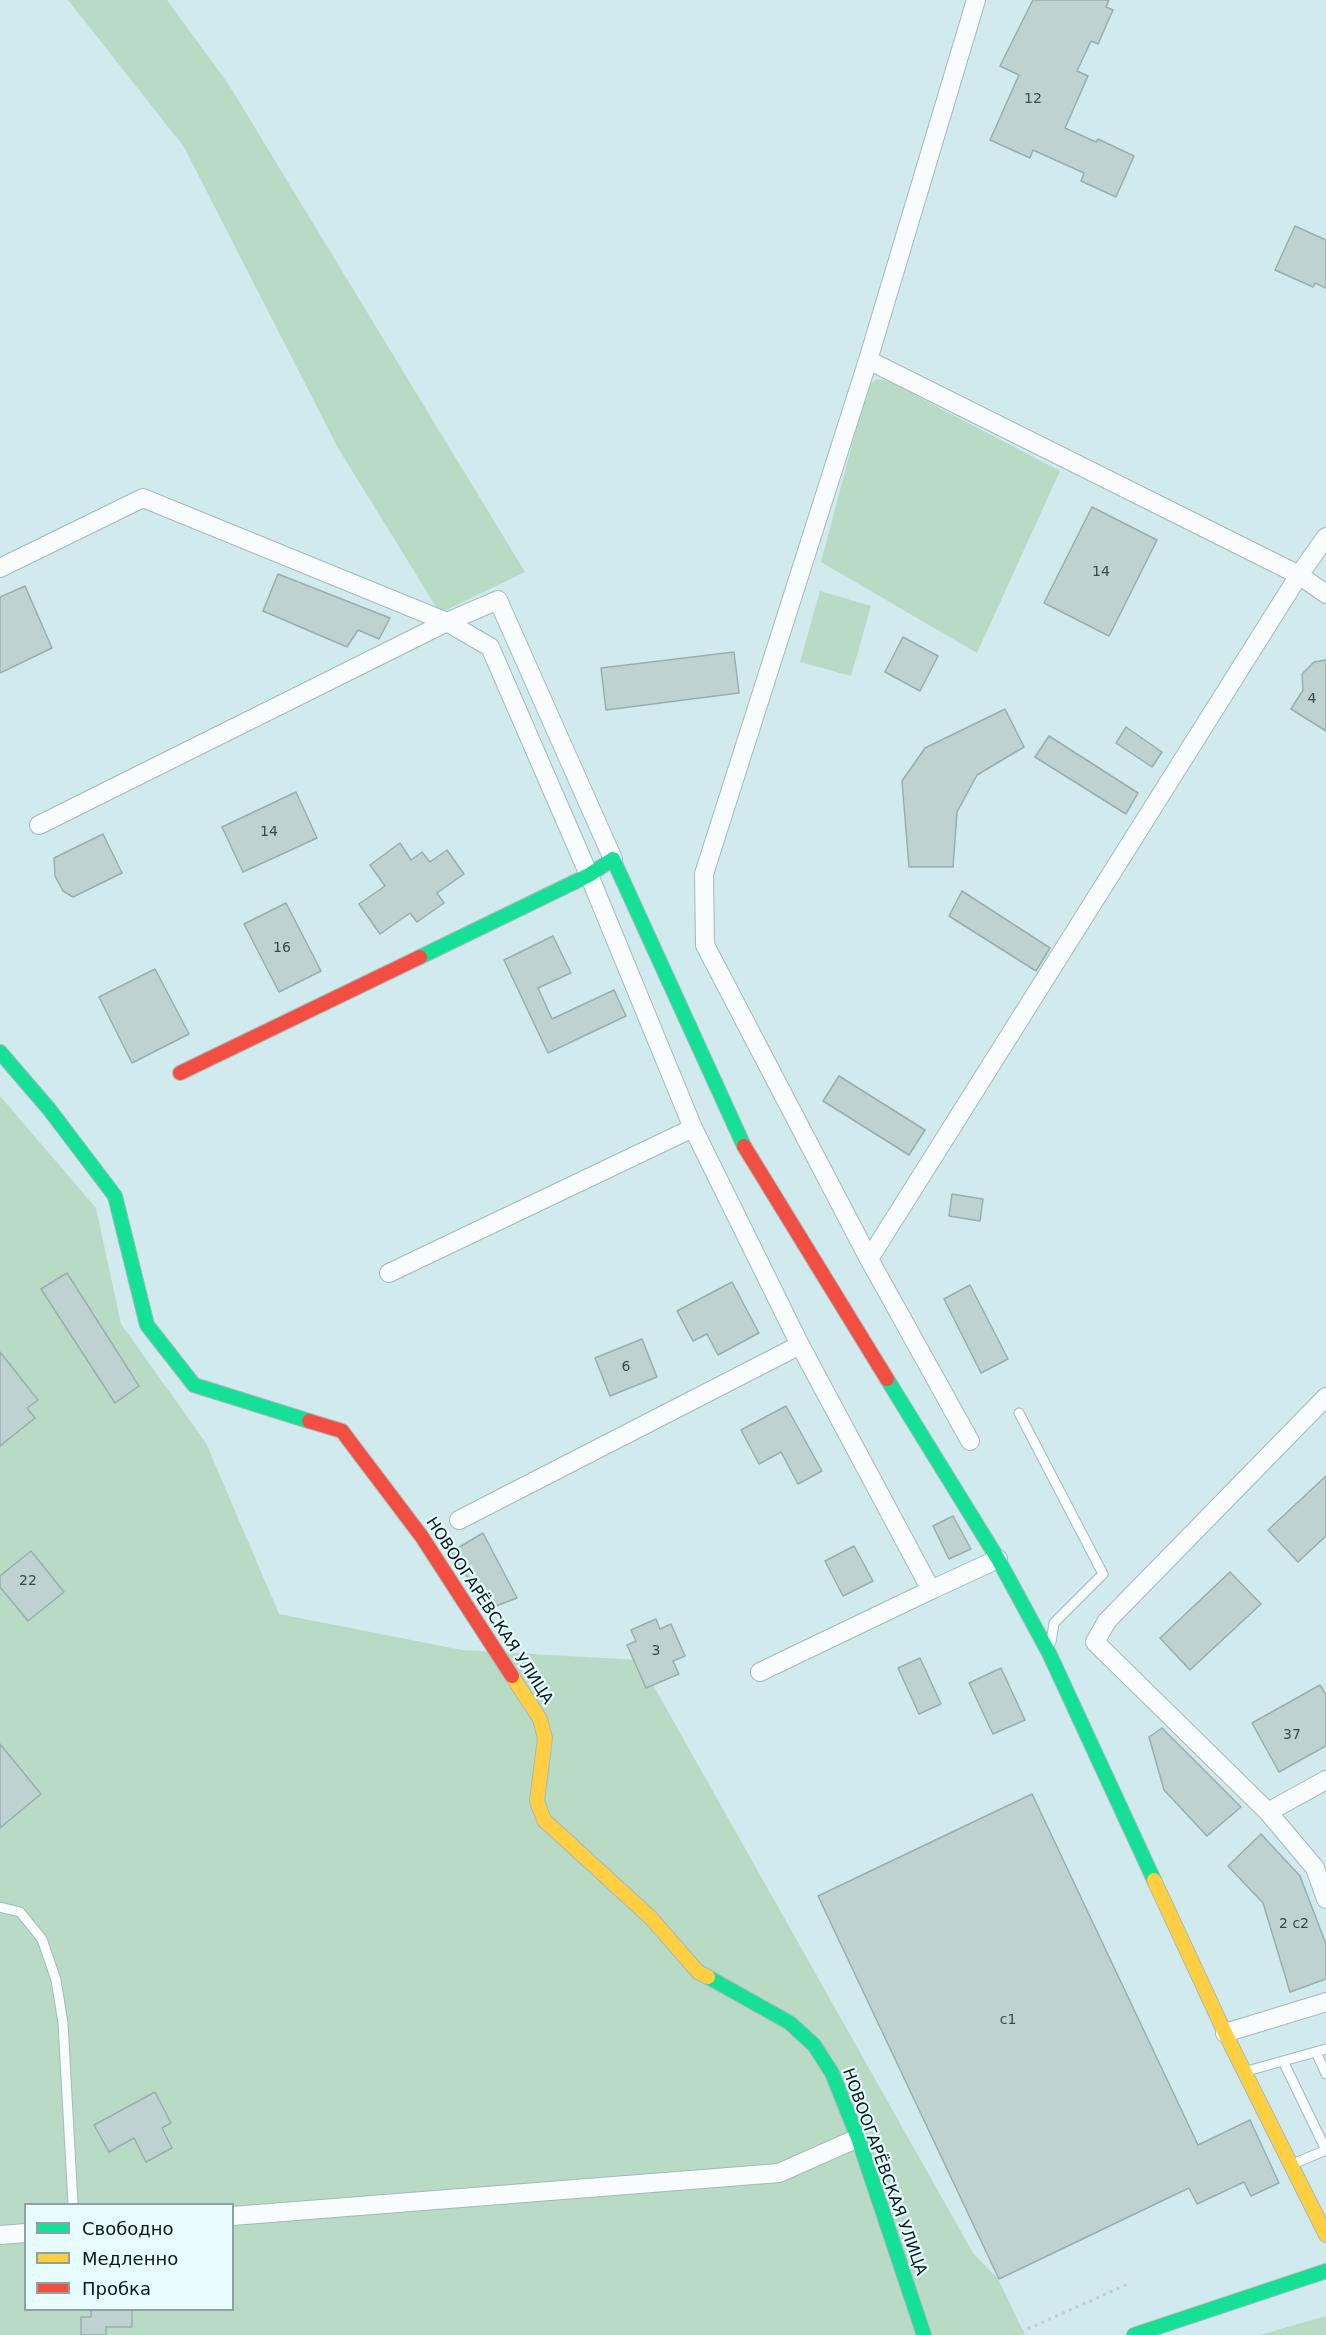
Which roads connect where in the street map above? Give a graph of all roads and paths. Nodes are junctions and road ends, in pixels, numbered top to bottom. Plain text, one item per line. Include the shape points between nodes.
1 (976, 0) edge
2 (868, 360) junction
3 (1326, 537) edge
4 (0, 568) edge
5 (1299, 575) junction
6 (1326, 594) edge
7 (447, 622) junction
8 (39, 825) dead end
9 (614, 859) junction
10 (589, 875) junction
11 (0, 1052) edge
12 (180, 1073) dead end
13 (693, 1128) junction
14 (869, 1259) junction
15 (389, 1273) dead end
16 (800, 1345) junction
17 (1326, 1397) edge
18 (1019, 1413) dead end
19 (970, 1441) dead end
20 (459, 1520) dead end
21 (998, 1559) junction
22 (931, 1590) junction
23 (1049, 1653) junction
24 (760, 1672) dead end
25 (1326, 1780) edge
26 (1268, 1812) junction
27 (1326, 1899) edge
28 (0, 1907) edge
29 (1326, 2002) edge
30 (1225, 2034) junction
31 (1326, 2049) edge
32 (1316, 2052) junction
33 (1283, 2061) junction
34 (1243, 2072) junction
35 (1326, 2074) edge
36 (858, 2138) junction
37 (1326, 2150) edge
38 (1290, 2165) junction
39 (73, 2203) edge
40 (234, 2216) edge
41 (24, 2233) edge
42 (0, 2235) edge
43 (1326, 2235) edge
44 (1326, 2271) edge
45 (1128, 2284) dead end
46 (924, 2335) edge
47 (1014, 2335) edge
48 (1134, 2335) edge

1 - 2 street
2 - 5 street
2 - 14 street via 704,874 705,945
3 - 5 street
4 - 7 street via 143,498
5 - 6 street
5 - 14 street
7 - 8 street
7 - 9 street via 498,600
7 - 10 street via 490,647
9 - 10 street
9 - 21 street via 748,1154
10 - 12 street
10 - 13 street
11 - 36 street, НОВООГАРЁВСКАЯ УЛИЦА via 115,1196 147,1324 194,1385 342,1431 422,1537 540,1719 545,1738 537,1801 544,1820 651,1918 698,1972 790,2023 814,2044 832,2073
13 - 15 street
13 - 16 street
14 - 19 street
16 - 20 street
16 - 22 street
17 - 26 street via 1107,1621 1095,1642
18 - 23 lane via 1103,1574 1054,1623
21 - 22 street
21 - 23 street
22 - 24 street
23 - 30 street
25 - 26 street
26 - 27 street via 1315,1868
28 - 39 lane via 20,1912 42,1939 57,1980
29 - 30 street
30 - 34 street
31 - 32 lane
32 - 33 lane
32 - 35 lane
33 - 34 lane
33 - 37 lane
34 - 38 street
36 - 40 street via 778,2173
36 - 46 street, НОВООГАРЁВСКАЯ УЛИЦА
37 - 38 lane
38 - 43 street
41 - 42 street
44 - 48 street
45 - 47 path

